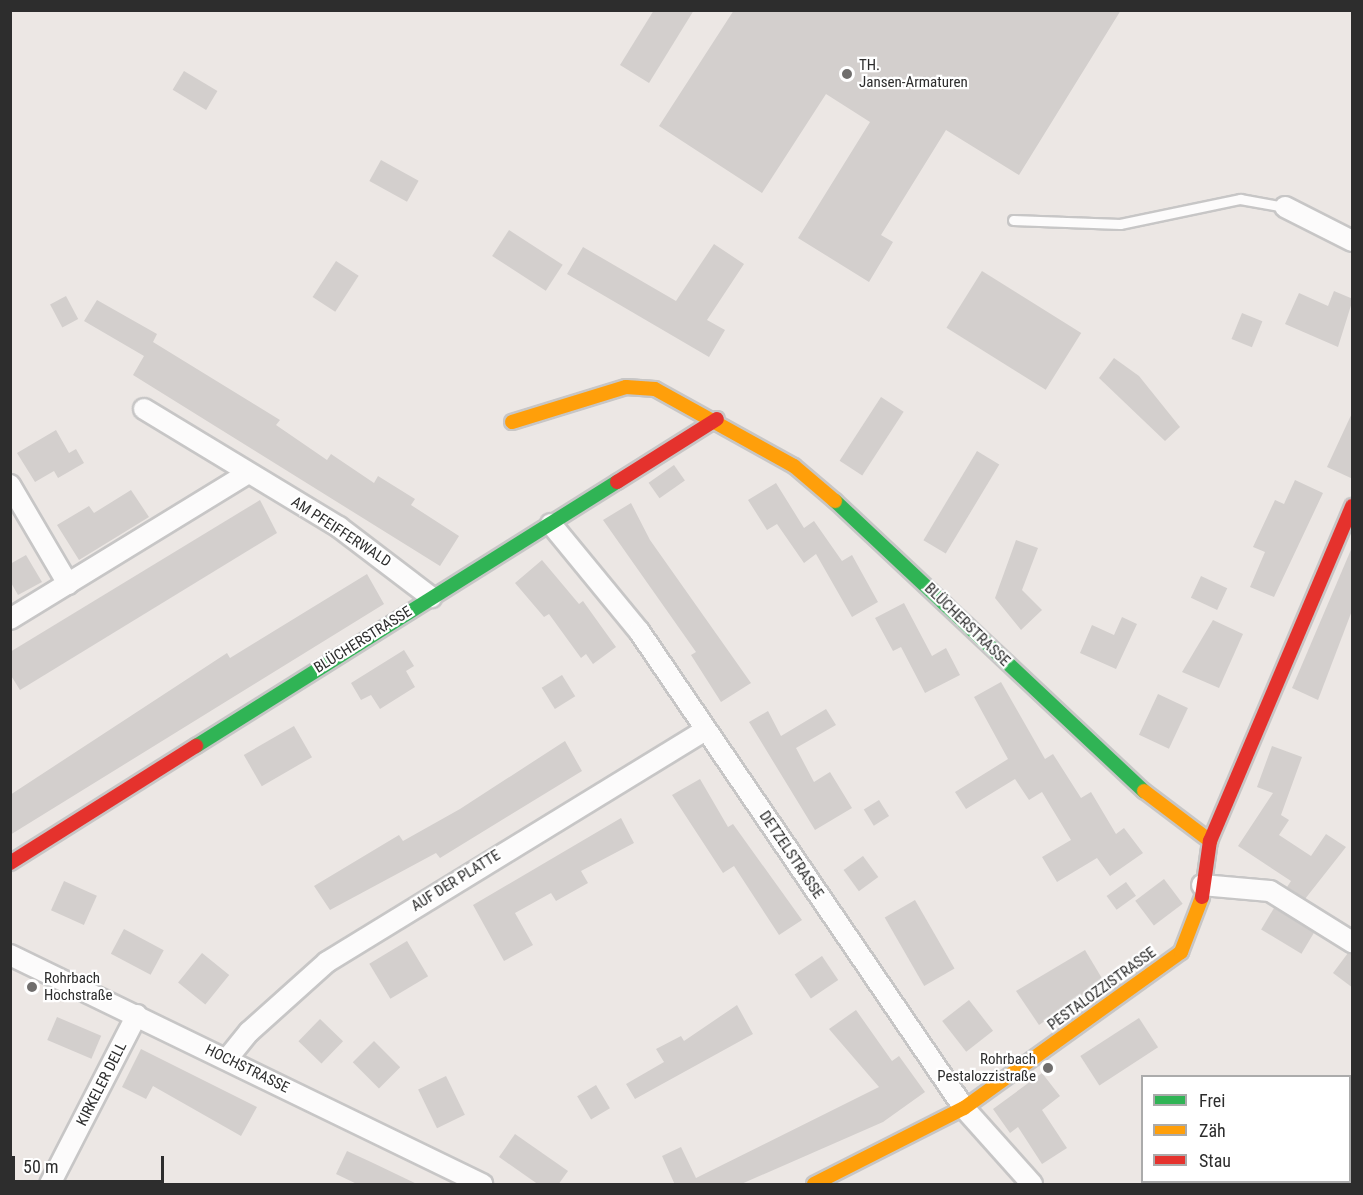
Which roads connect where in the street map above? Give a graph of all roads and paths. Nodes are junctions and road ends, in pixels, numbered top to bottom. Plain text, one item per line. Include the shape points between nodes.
1 (1285, 207) joint
2 (1013, 220) dead end
3 (1353, 241) edge
4 (144, 409) dead end
5 (717, 420) junction
6 (512, 422) dead end
7 (248, 474) junction
8 (10, 485) edge
9 (1353, 506) edge
10 (551, 524) junction
11 (68, 584) junction
12 (431, 597) junction
13 (10, 620) edge
14 (705, 730) junction
15 (1210, 841) junction
16 (10, 863) edge
17 (1202, 885) junction
18 (1353, 942) edge
19 (10, 954) edge
20 (137, 1015) junction
21 (227, 1059) junction
22 (964, 1108) junction
23 (50, 1185) edge
24 (482, 1185) edge
25 (814, 1185) edge
26 (1032, 1185) edge

1 - 2 lane via 1240,199 1119,224
1 - 3 street
4 - 7 street, AM PFEIFFERWALD
5 - 6 street, BLÜCHERSTRASSE via 655,389 626,387
5 - 10 street, BLÜCHERSTRASSE
5 - 15 street, BLÜCHERSTRASSE via 794,466 845,509 1136,785
7 - 11 street
7 - 12 street, AM PFEIFFERWALD via 339,527
8 - 11 street
9 - 15 street, PESTALOZZISTRASSE
10 - 12 street, BLÜCHERSTRASSE
10 - 14 street, DETZELSTRASSE via 613,596
11 - 13 street
12 - 16 street, BLÜCHERSTRASSE
14 - 21 street, AUF DER PLATTE via 327,962 289,993
14 - 22 street, DETZELSTRASSE
15 - 17 street, PESTALOZZISTRASSE
17 - 18 street via 1270,891 1292,900
17 - 22 street, PESTALOZZISTRASSE via 1199,914 1181,952
19 - 20 street, HOCHSTRASSE
20 - 21 street, HOCHSTRASSE
20 - 23 street, KIRKELER DELL
21 - 24 street, HOCHSTRASSE
22 - 25 street, PESTALOZZISTRASSE
22 - 26 street, DETZELSTRASSE

